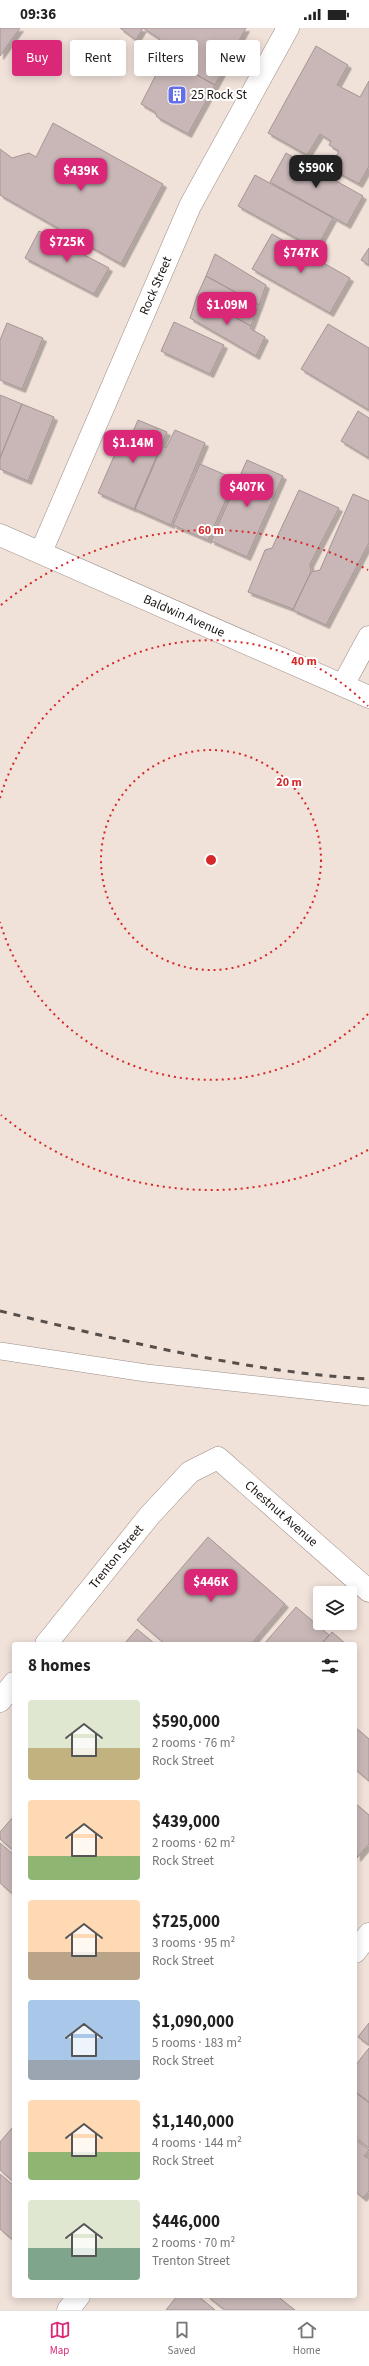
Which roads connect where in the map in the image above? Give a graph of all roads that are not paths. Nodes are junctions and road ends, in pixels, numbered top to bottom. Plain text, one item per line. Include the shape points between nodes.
1 (288, 28) edge
2 (0, 535) edge
3 (41, 552) junction
4 (369, 637) edge
5 (344, 685) junction
6 (369, 697) edge
7 (0, 1352) edge
8 (369, 1397) edge
9 (190, 1472) joint
10 (369, 1591) edge
11 (48, 1642) edge
12 (12, 1686) edge
13 (0, 1701) edge
14 (369, 1934) edge
15 (357, 1949) edge
16 (77, 2298) edge
17 (68, 2310) edge

1 - 3 street, Rock Street via 190,206
2 - 3 street, Baldwin Avenue
3 - 5 street, Baldwin Avenue
4 - 5 street
5 - 6 street, Baldwin Avenue
7 - 8 lane via 146,1373
9 - 10 street, Chestnut Avenue via 218,1458
9 - 11 street, Trenton Street via 150,1514
12 - 13 street
14 - 15 street
16 - 17 street

